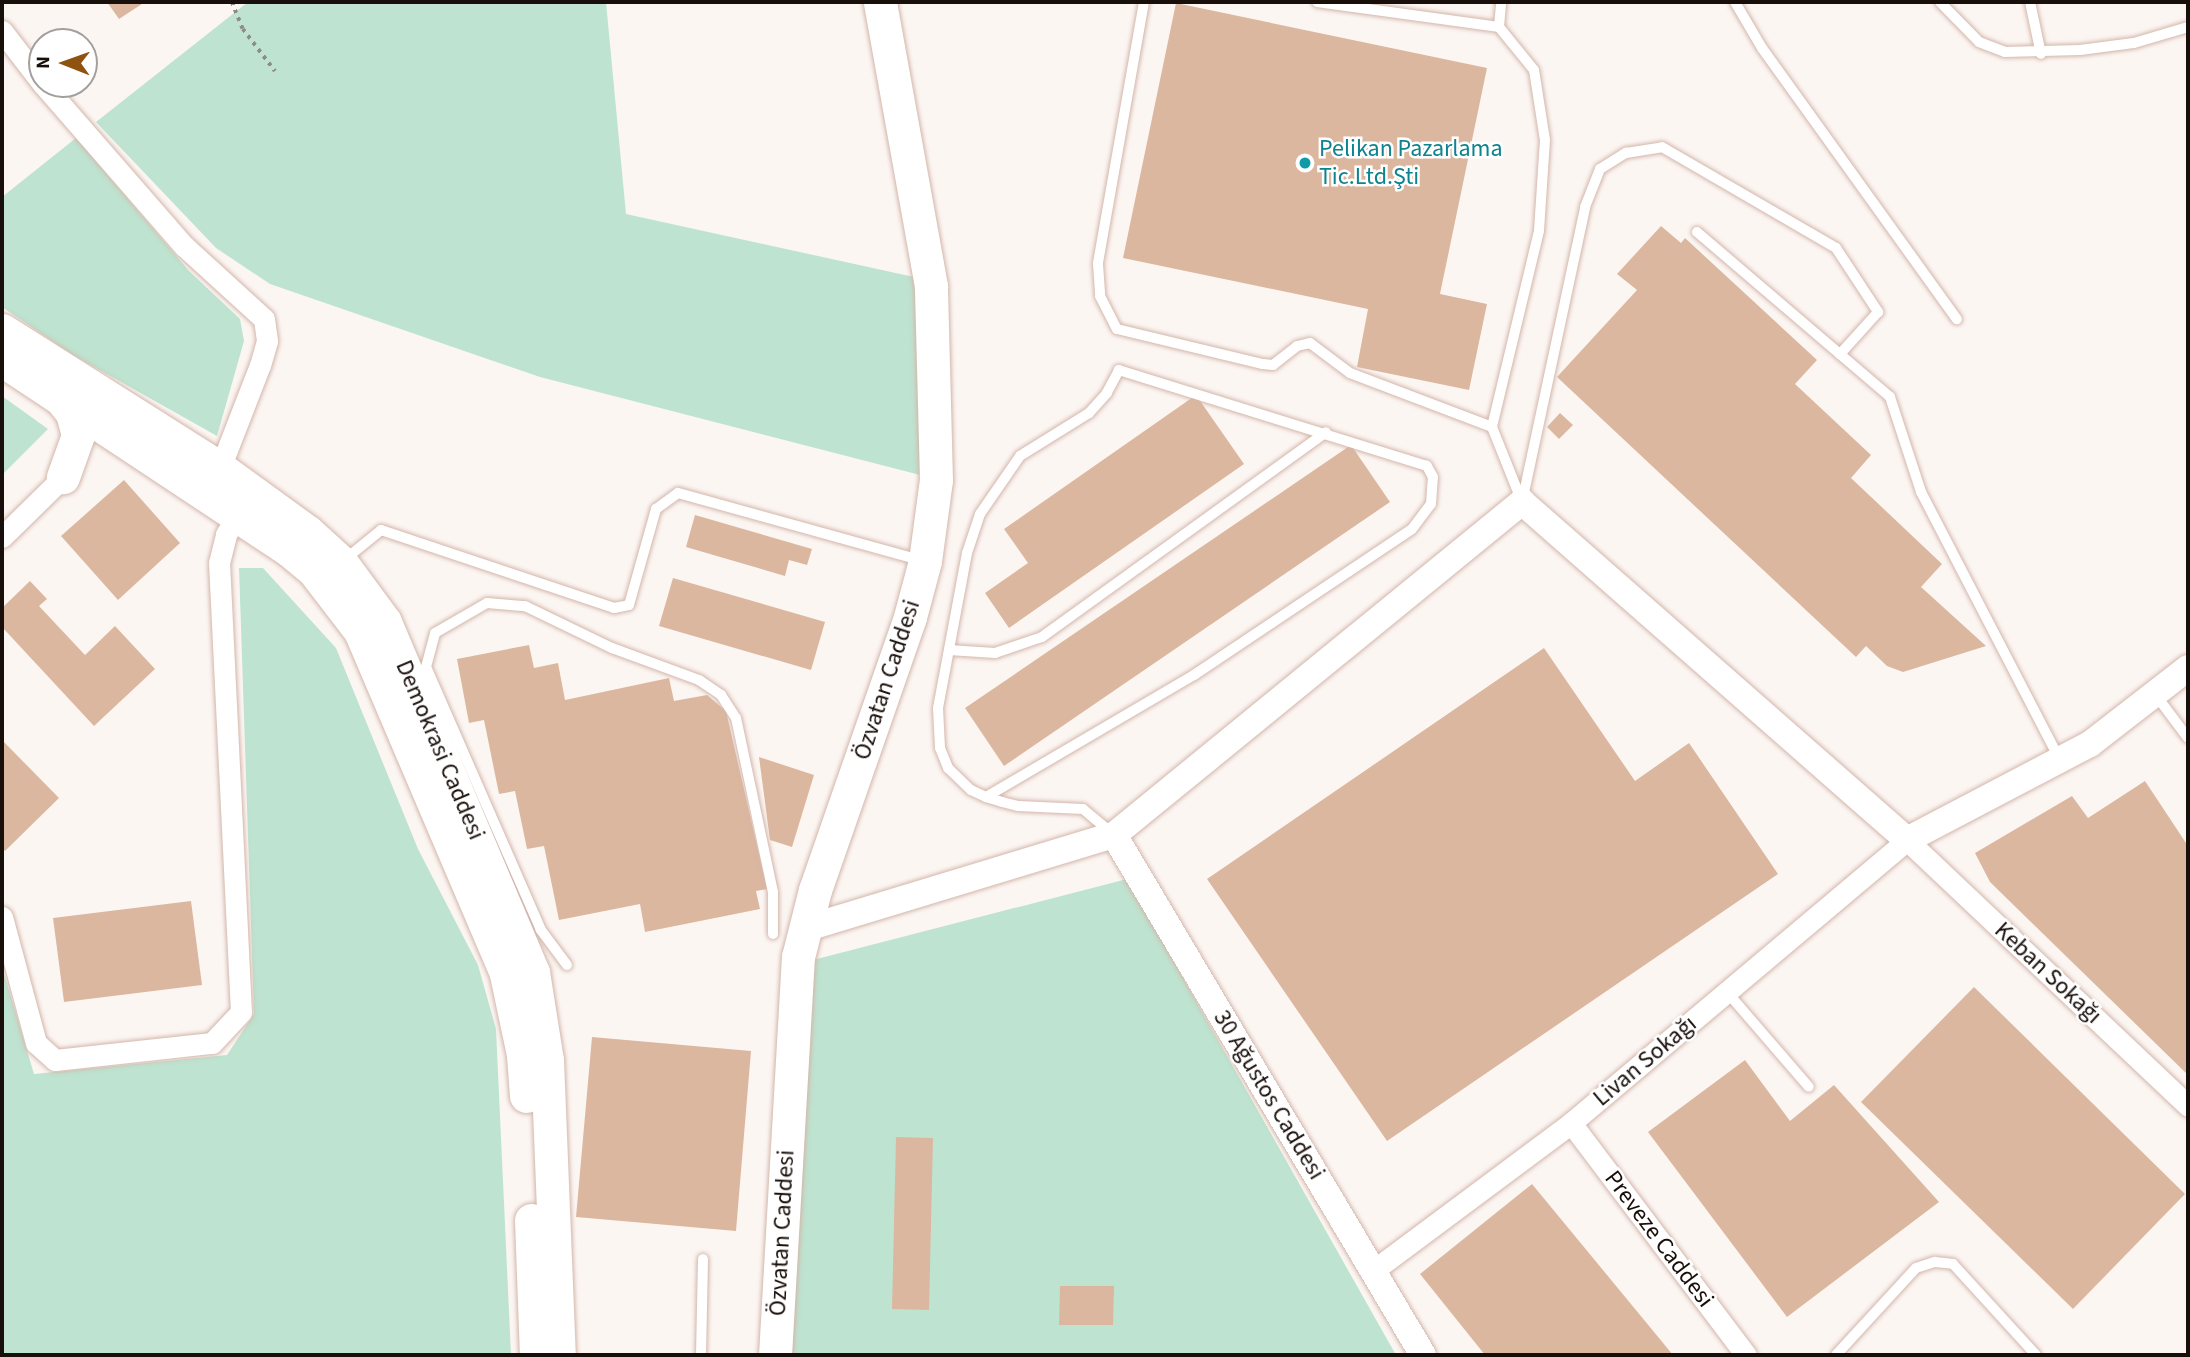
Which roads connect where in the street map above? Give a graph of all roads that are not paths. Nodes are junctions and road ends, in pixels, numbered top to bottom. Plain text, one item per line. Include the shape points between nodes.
1 (880, 2) edge
2 (1143, 2) edge
3 (1317, 2) edge
4 (1501, 2) edge
5 (1735, 2) edge
6 (1940, 2) edge
7 (2029, 2) edge
8 (1499, 27) junction
9 (2188, 27) edge
10 (2, 31) edge
11 (2040, 54) junction
12 (28, 65) edge
13 (55, 98) edge
14 (1697, 232) dead end
15 (1957, 319) dead end
16 (2, 330) edge
17 (1840, 354) junction
18 (2, 360) edge
19 (60, 398) junction
20 (1492, 427) junction
21 (1326, 432) junction
22 (134, 446) junction
23 (220, 468) junction
24 (63, 477) junction
25 (1522, 502) junction
26 (239, 515) junction
27 (2, 537) edge
28 (925, 561) junction
29 (341, 562) junction
30 (949, 650) junction
31 (2188, 668) edge
32 (2155, 694) junction
33 (2188, 738) edge
34 (2060, 760) junction
35 (986, 797) junction
36 (1114, 835) junction
37 (1907, 840) junction
38 (2, 917) edge
39 (789, 931) junction
40 (568, 965) dead end
41 (1727, 992) junction
42 (1809, 1087) dead end
43 (2188, 1106) edge
44 (1571, 1123) junction
45 (703, 1259) dead end
46 (1374, 1270) junction
47 (536, 1355) edge
48 (559, 1355) edge
49 (701, 1355) edge
50 (775, 1355) edge
51 (1423, 1355) edge
52 (1746, 1355) edge
53 (1836, 1355) edge
54 (2036, 1355) edge

1 - 28 main road, Özvatan Caddesi via 931,286 936,480
2 - 20 lane via 1097,264 1100,296 1117,329 1273,365 1297,346 1310,343 1350,373
3 - 8 lane
4 - 8 lane
5 - 15 lane via 1762,48
6 - 11 lane via 1979,42 2005,52
7 - 11 lane
8 - 20 lane via 1534,69 1545,139 1539,231
9 - 11 lane via 2134,43
10 - 12 street
13 - 23 street via 184,246 264,318 267,341 260,365
14 - 17 lane
16 - 23 main road, Demokrasi Caddesi
17 - 25 lane via 1878,312 1836,248 1662,147 1626,153 1600,169 1585,207
17 - 34 lane via 1890,397 1921,492
18 - 19 main road, Demokrasi Caddesi
19 - 22 main road, Demokrasi Caddesi
19 - 24 main road via 72,412 78,435
20 - 25 lane
21 - 30 lane via 1042,637 995,653
21 - 30 lane via 1119,370 1099,404 1020,456 990,496 967,552
21 - 35 lane via 1427,466 1434,494 1420,522 1194,675
22 - 24 main road via 104,450
22 - 26 main road, Demokrasi Caddesi
23 - 29 main road, Demokrasi Caddesi
24 - 27 street
25 - 36 street
25 - 37 street
26 - 38 street via 226,534 219,563 241,1012 212,1043 55,1060 36,1043
26 - 47 main road, Demokrasi Caddesi via 314,571 360,631 506,974 524,1067
28 - 29 lane via 678,494 656,509 629,605 614,608 381,530
28 - 39 main road, Özvatan Caddesi via 896,666
29 - 48 main road, Demokrasi Caddesi via 385,621 533,972 547,1060
30 - 35 lane via 937,715 940,748 955,776
31 - 32 street
32 - 33 lane
32 - 34 street via 2090,744
34 - 37 street
35 - 36 lane via 1029,807 1083,809
36 - 39 street
36 - 46 street, 30 Ağustos Caddesi
37 - 41 street, Livan Sokağı
37 - 43 street, Keban Sokağı
39 - 40 lane via 773,892 736,718 721,695 699,680 612,649 525,606 487,603 435,633 426,667 541,930
39 - 50 main road, Özvatan Caddesi via 795,990
41 - 42 lane
41 - 44 street, Livan Sokağı
44 - 46 street, Livan Sokağı
44 - 52 street, Preveze Caddesi
45 - 49 lane
46 - 51 street, 30 Ağustos Caddesi
53 - 54 lane via 1916,1268 1935,1262 1954,1265

